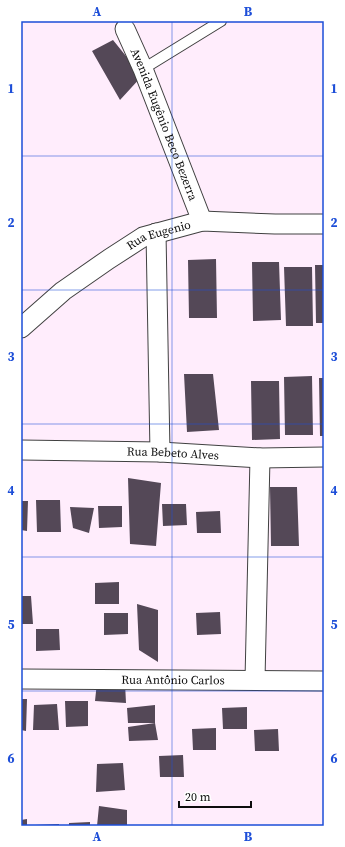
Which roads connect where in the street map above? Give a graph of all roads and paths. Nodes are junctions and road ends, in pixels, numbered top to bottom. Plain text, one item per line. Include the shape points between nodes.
1 (221, 21) edge
2 (125, 29) dead end
3 (143, 69) junction
4 (202, 221) junction
5 (324, 224) edge
6 (156, 233) junction
7 (21, 328) edge
8 (21, 450) edge
9 (160, 452) junction
10 (324, 457) edge
11 (260, 458) junction
12 (21, 679) edge
13 (255, 680) junction
14 (324, 681) edge

1 - 3 lane
2 - 3 street, Avenida Eugênio Beco Bezerra
3 - 4 street, Avenida Eugênio Beco Bezerra
4 - 5 street, Rua Eugenio
4 - 6 street, Rua Eugenio
6 - 7 street, Rua Eugenio via 143,237 108,259 63,291
6 - 9 street
8 - 9 street, Rua Bebeto Alves
9 - 11 street, Rua Bebeto Alves
10 - 11 street, Rua Bebeto Alves
11 - 13 street
12 - 13 street, Rua Antônio Carlos
13 - 14 street, Rua Antônio Carlos

